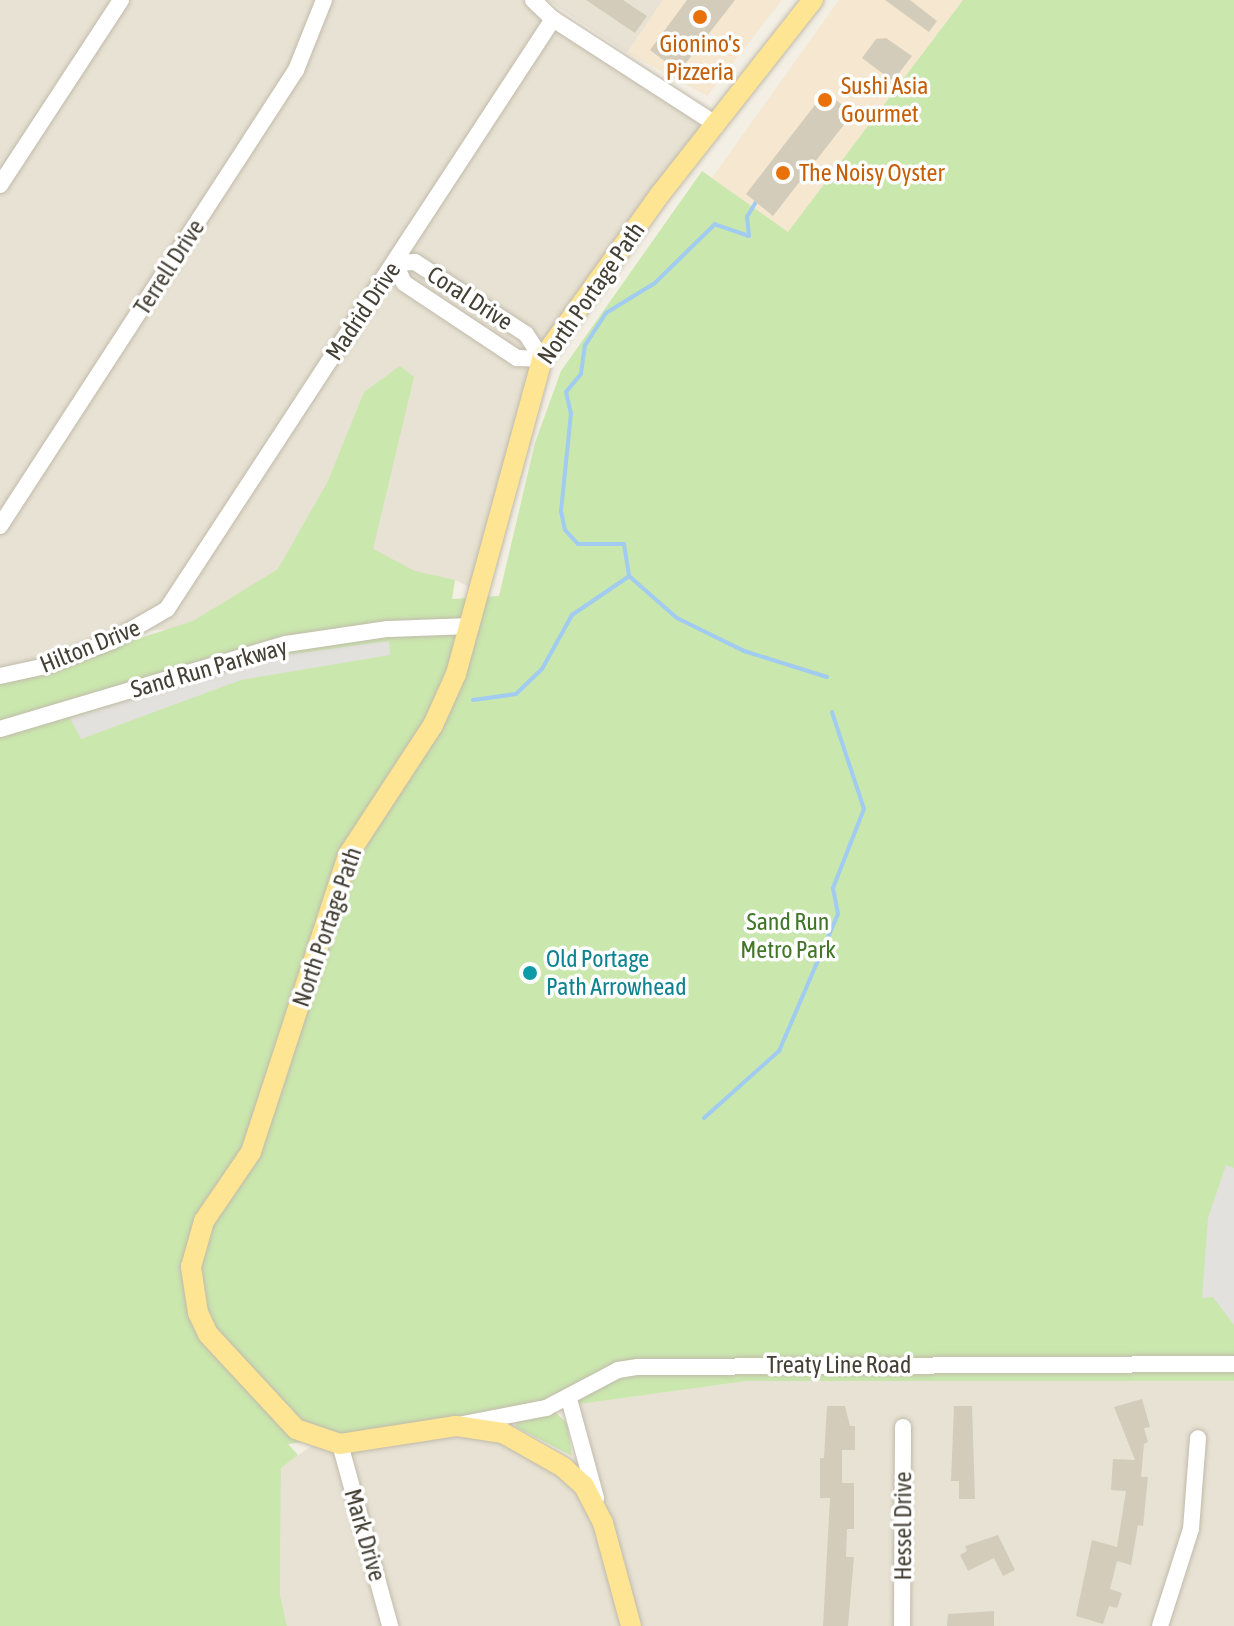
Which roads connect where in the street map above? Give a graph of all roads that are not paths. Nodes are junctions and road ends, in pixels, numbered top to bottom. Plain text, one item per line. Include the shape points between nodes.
1 (121, 0) edge
2 (324, 0) edge
3 (533, 0) edge
4 (813, 0) edge
5 (553, 19) junction
6 (715, 124) junction
7 (0, 185) edge
8 (395, 263) junction
9 (542, 359) junction
10 (0, 526) edge
11 (172, 602) joint
12 (471, 626) junction
13 (0, 676) edge
14 (0, 729) edge
15 (1234, 1364) edge
16 (569, 1399) junction
17 (456, 1426) junction
18 (903, 1427) dead end
19 (1198, 1438) dead end
20 (340, 1444) junction
21 (603, 1523) junction
22 (390, 1626) edge
23 (631, 1626) edge
24 (902, 1626) edge
25 (1160, 1626) edge

1 - 7 street
2 - 10 street, Terrell Drive via 296,70
3 - 5 street
4 - 6 main road, North Portage Path
5 - 6 street
5 - 8 street, Madrid Drive
6 - 9 main road, North Portage Path
8 - 9 street, Coral Drive via 415,262 526,334
8 - 9 street, Coral Drive via 404,283 517,358
8 - 11 street, Madrid Drive
9 - 12 main road, North Portage Path
11 - 13 street, Hilton Drive via 156,618 112,641 46,666
12 - 14 street, Sand Run Parkway via 388,629 286,644
12 - 20 main road, North Portage Path via 433,725 348,855 255,1141 240,1173 204,1221 191,1267 198,1313 224,1355 296,1429
15 - 16 street, Treaty Line Road via 651,1366 618,1370
16 - 17 street, Treaty Line Road
16 - 21 street, North Portage Path
17 - 20 main road, North Portage Path
17 - 21 main road, North Portage Path via 503,1433 544,1454 584,1486
18 - 24 street, Hessel Drive
19 - 25 street via 1191,1529
20 - 22 street, Mark Drive
21 - 23 main road, North Portage Path

